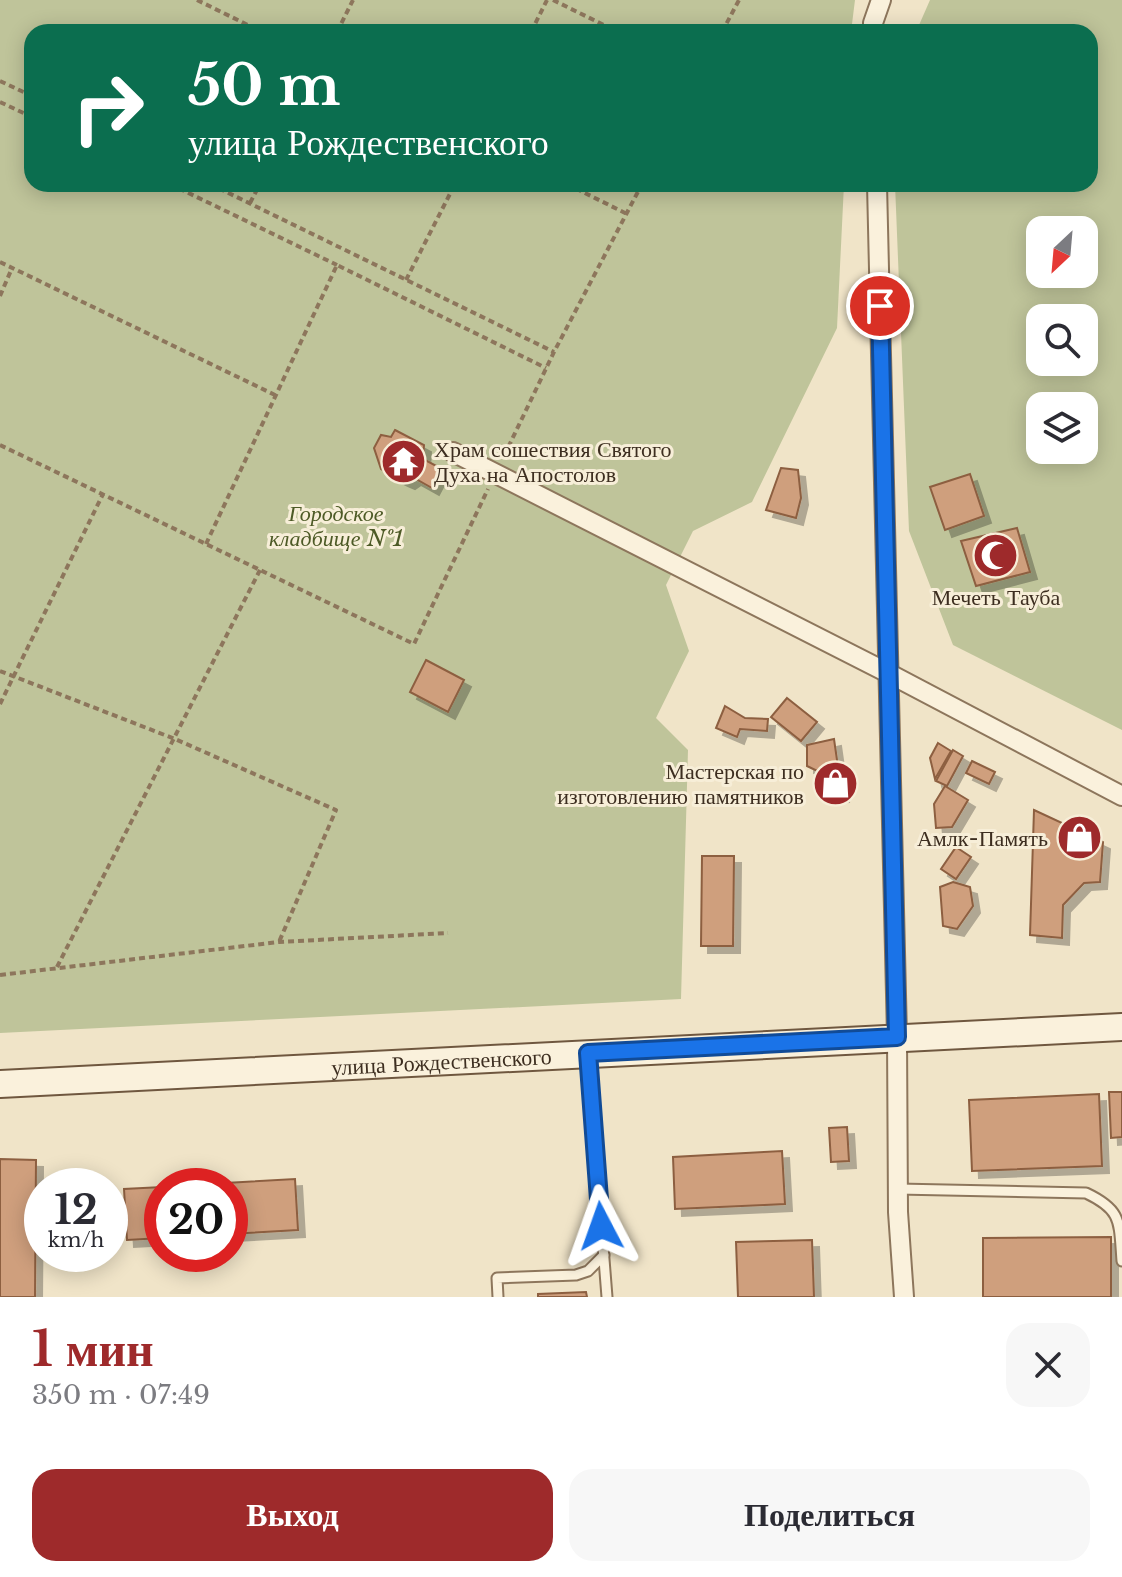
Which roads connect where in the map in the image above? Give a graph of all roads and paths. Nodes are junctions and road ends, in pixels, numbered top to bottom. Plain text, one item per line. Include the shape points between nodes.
1 (197, 0) edge
2 (353, 0) edge
3 (550, 0) edge
4 (739, 0) edge
5 (881, 0) edge
6 (246, 24) edge
7 (341, 24) edge
8 (536, 24) edge
9 (601, 24) edge
10 (726, 24) edge
11 (873, 24) edge
12 (0, 81) edge
13 (24, 92) edge
14 (0, 102) edge
15 (24, 113) edge
16 (186, 192) edge
17 (226, 192) edge
18 (256, 192) edge
19 (451, 192) edge
20 (583, 192) edge
21 (638, 192) edge
22 (877, 192) edge
23 (250, 204) junction
24 (627, 214) junction
25 (0, 262) edge
26 (337, 265) junction
27 (12, 268) junction
28 (406, 280) junction
29 (0, 296) edge
30 (554, 352) junction
31 (546, 368) junction
32 (275, 395) junction
33 (0, 445) edge
34 (453, 452) dead end
35 (495, 474) junction
36 (103, 494) junction
37 (206, 544) junction
38 (260, 570) junction
39 (0, 671) edge
40 (888, 673) junction
41 (13, 677) junction
42 (0, 704) edge
43 (175, 739) junction
44 (1122, 796) edge
45 (448, 933) dead end
46 (279, 942) junction
47 (57, 967) junction
48 (0, 975) edge
49 (1122, 1027) edge
50 (897, 1037) junction
51 (588, 1053) junction
52 (0, 1084) edge
53 (898, 1189) junction
54 (604, 1255) junction
55 (1122, 1261) edge
56 (498, 1297) edge
57 (607, 1297) edge
58 (904, 1297) edge

1 - 6 path
2 - 7 path
3 - 8 path
3 - 9 path
4 - 10 path
5 - 11 street
12 - 13 path
14 - 15 path
16 - 26 path
17 - 23 path
18 - 23 path
19 - 28 path
20 - 24 path
21 - 24 path
22 - 40 street
23 - 28 path
24 - 30 path
25 - 27 path
26 - 31 path
26 - 32 path
27 - 29 path
27 - 32 path
28 - 30 path
30 - 31 path
31 - 35 path
32 - 37 path
33 - 36 path
34 - 35 street
35 - 38 path via 414,644
35 - 40 street
36 - 37 path
36 - 41 path
37 - 38 path
38 - 43 path
39 - 41 path
40 - 44 street
40 - 50 street
41 - 42 path
41 - 43 path
43 - 46 path via 336,810
43 - 47 path
45 - 46 path
46 - 47 path
47 - 48 path
49 - 50 main road, улица Рождественского
50 - 51 main road, улица Рождественского
50 - 53 street
51 - 52 main road, улица Рождественского
51 - 54 lane
53 - 55 lane via 1086,1193 1109,1202 1119,1215
53 - 58 street
54 - 56 lane via 576,1275 497,1278
54 - 57 lane

